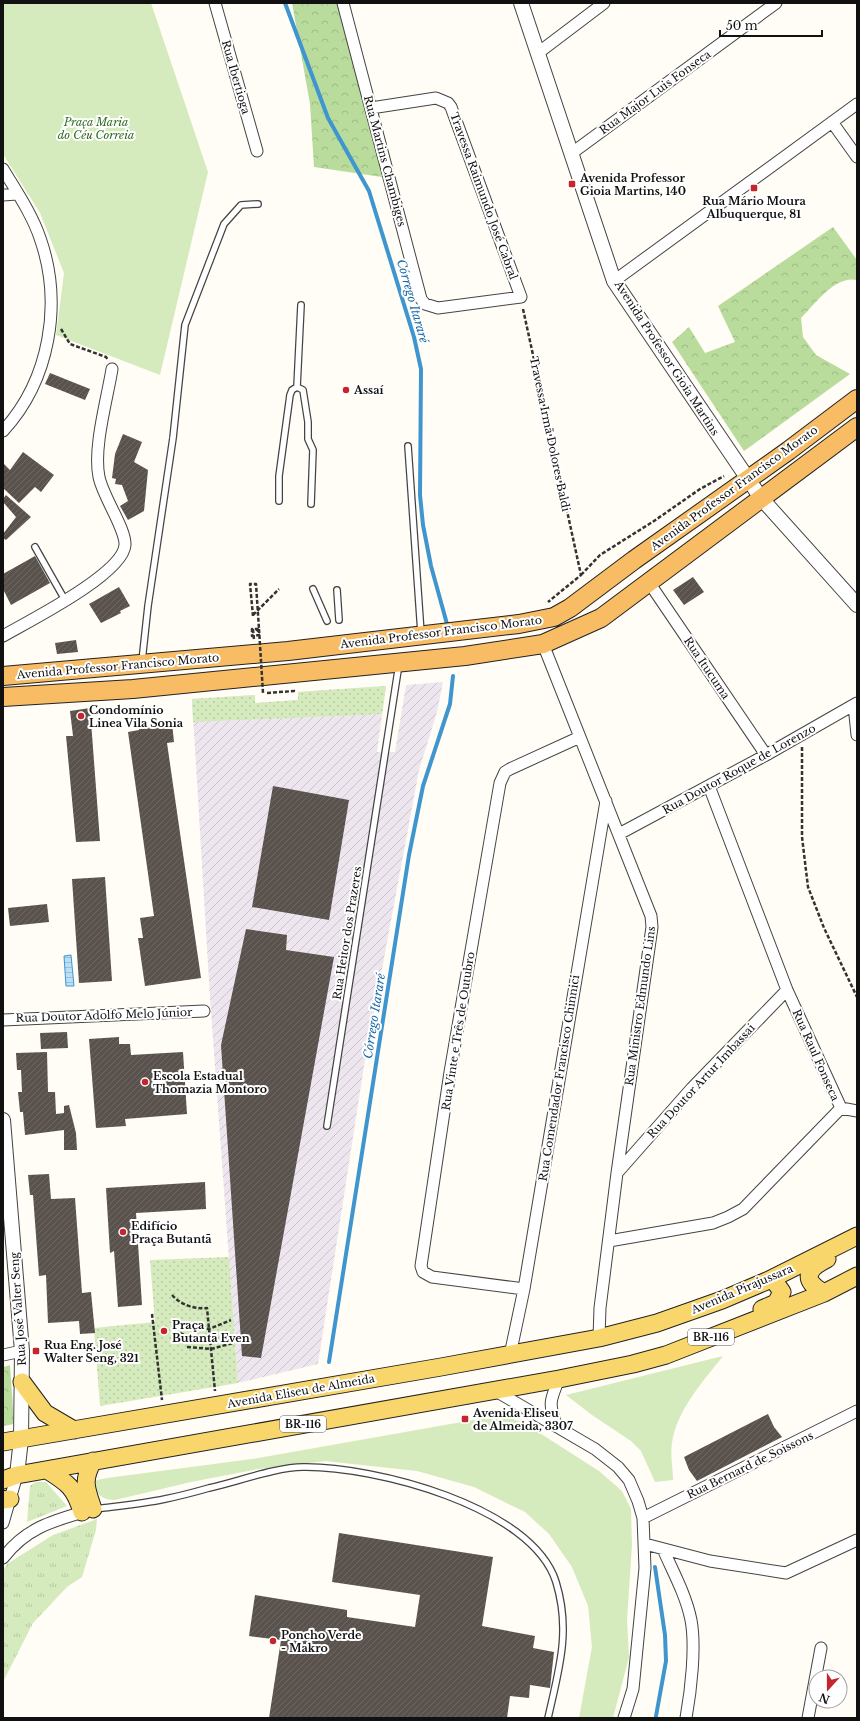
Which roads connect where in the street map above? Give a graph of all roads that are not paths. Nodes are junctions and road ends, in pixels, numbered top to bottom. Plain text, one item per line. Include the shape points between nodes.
1 (215, 3) edge
2 (345, 3) edge
3 (520, 3) edge
4 (604, 3) edge
5 (776, 3) edge
6 (538, 53) junction
7 (857, 104) edge
8 (371, 108) junction
9 (832, 122) junction
10 (257, 151) dead end
11 (572, 153) junction
12 (857, 157) edge
13 (3, 169) edge
14 (18, 194) junction
15 (3, 195) edge
16 (258, 204) dead end
17 (614, 280) junction
18 (301, 305) dead end
19 (438, 308) joint
20 (112, 369) road end
21 (297, 387) junction
22 (857, 400) edge
23 (857, 427) edge
24 (3, 431) edge
25 (408, 446) dead end
26 (743, 474) junction
27 (761, 498) junction
28 (279, 502) dead end
29 (311, 504) dead end
30 (34, 547) dead end
31 (648, 581) junction
32 (313, 589) dead end
33 (337, 590) dead end
34 (65, 600) junction
35 (857, 605) edge
36 (339, 620) dead end
37 (327, 621) dead end
38 (421, 635) junction
39 (3, 636) edge
40 (543, 644) junction
41 (400, 662) junction
42 (142, 664) junction
43 (3, 676) edge
44 (3, 697) edge
45 (856, 704) edge
46 (857, 735) edge
47 (580, 737) junction
48 (766, 756) junction
49 (709, 786) junction
50 (606, 800) junction
51 (619, 834) junction
52 (787, 990) junction
53 (204, 1011) dead end
54 (3, 1020) edge
55 (840, 1108) junction
56 (857, 1110) edge
57 (3, 1120) edge
58 (327, 1126) dead end
59 (617, 1173) junction
60 (857, 1236) edge
61 (609, 1241) junction
62 (841, 1244) junction
63 (857, 1276) edge
64 (769, 1280) junction
65 (524, 1289) junction
66 (824, 1293) junction
67 (718, 1335) junction
68 (599, 1338) junction
69 (22, 1351) junction
70 (3, 1355) edge
71 (510, 1355) junction
72 (559, 1379) junction
73 (22, 1382) junction
74 (494, 1390) junction
75 (857, 1411) edge
76 (557, 1426) junction
77 (74, 1430) junction
78 (21, 1439) junction
79 (3, 1442) edge
80 (93, 1462) junction
81 (47, 1470) junction
82 (10, 1477) edge
83 (7, 1499) edge
84 (87, 1511) junction
85 (643, 1518) junction
86 (3, 1523) edge
87 (857, 1540) edge
88 (645, 1544) junction
89 (663, 1549) junction
90 (3, 1558) edge
91 (821, 1648) dead end
92 (548, 1718) edge
93 (624, 1718) edge
94 (686, 1718) edge
95 (808, 1718) edge

1 - 10 street, Rua Ibertioga
2 - 8 street, Rua Martins Chambiges
3 - 6 street, Avenida Professor Gioia Martins
4 - 6 street
5 - 11 street, Rua Major Luis Fonseca
6 - 11 street, Avenida Professor Gioia Martins
7 - 9 street
8 - 19 street, Rua Martins Chambiges via 421,299 425,304
8 - 19 street, Travessa Raimundo José Cabral via 436,98 448,103 521,297
9 - 12 street
9 - 17 street
11 - 17 street, Avenida Professor Gioia Martins
13 - 14 street
14 - 15 street
14 - 24 street via 40,237 50,272 52,313 46,353 32,387 11,423
16 - 42 lane via 241,204 224,224 185,325 173,438
17 - 26 street, Avenida Professor Gioia Martins
18 - 21 lane
20 - 34 street via 98,451 99,477 125,545 118,562 107,573
21 - 28 lane via 290,395 279,476
21 - 29 lane via 304,390 308,439 313,450
22 - 26 highway, Avenida Professor Francisco Morato
23 - 27 highway, Avenida Professor Francisco Morato
25 - 38 lane
26 - 27 street, Avenida Professor Gioia Martins
26 - 38 highway, Avenida Professor Francisco Morato via 554,617 519,624
27 - 31 highway, Avenida Professor Francisco Morato
27 - 35 street, Avenida Professor Gioia Martins
30 - 34 lane
31 - 40 highway, Avenida Professor Francisco Morato via 601,618
31 - 48 street, Rua Itucuma
32 - 37 lane
33 - 36 lane
34 - 39 street
38 - 42 highway, Avenida Professor Francisco Morato
40 - 41 highway, Avenida Professor Francisco Morato via 465,656
40 - 47 street, Rua Ministro Edmundo Lins
41 - 44 highway, Avenida Professor Francisco Morato via 134,689
41 - 58 lane, Rua Heitor dos Prazeres
42 - 43 highway, Avenida Professor Francisco Morato
45 - 46 street
45 - 48 street, Rua Doutor Roque de Lorenzo
47 - 50 street, Rua Ministro Edmundo Lins
47 - 65 street, Rua Vinte e Três de Outubro via 510,769 505,772 500,783 450,1072 421,1266 423,1272 432,1277
48 - 49 street, Rua Doutor Roque de Lorenzo
49 - 51 street, Rua Doutor Roque de Lorenzo
49 - 52 street, Rua Raul Fonseca
50 - 51 street, Rua Ministro Edmundo Lins
50 - 65 street, Rua Comendador Francisco Chinnici
51 - 59 street, Rua Ministro Edmundo Lins via 651,916 652,927
52 - 55 street, Rua Raul Fonseca
52 - 59 street, Rua Doutor Artur Imbassai via 692,1088
53 - 54 street, Rua Doutor Adolfo Melo Júnior
55 - 56 street
55 - 61 street, Rua Raul Fonseca via 743,1209 713,1222
57 - 69 street, Rua José Valter Seng
59 - 61 street, Rua Ministro Edmundo Lins
60 - 62 main road, Avenida Pirajussara / BR-116
61 - 68 street, Rua Ministro Edmundo Lins via 600,1308
62 - 64 main road, Avenida Pirajussara / BR-116
62 - 66 main road via 830,1258 815,1265 810,1273 809,1281
63 - 66 main road, BR-116
64 - 67 main road via 775,1282 781,1290 780,1299 739,1318
64 - 68 main road, Avenida Pirajussara / BR-116 via 683,1314
65 - 71 street, Rua Comendador Francisco Chinnici
66 - 67 main road, BR-116
67 - 72 main road, BR-116 via 666,1355
68 - 71 main road, Avenida Eliseu de Almeida / BR-116
69 - 70 street
69 - 73 street, Rua José Valter Seng
71 - 77 main road, Avenida Eliseu de Almeida / BR-116
72 - 74 main road, BR-116
72 - 76 street via 550,1398 550,1410
73 - 77 main road via 45,1413
73 - 78 street, Rua José Valter Seng
74 - 76 street
74 - 80 main road, BR-116
75 - 85 street, Rua Bernard de Soissons
76 - 85 street via 618,1466 629,1480
77 - 78 main road, Avenida Eliseu de Almeida / BR-116
78 - 79 main road, Avenida Eliseu de Almeida / BR-116
78 - 82 street, Rua José Valter Seng
80 - 81 main road, BR-116
80 - 84 main road via 85,1480
81 - 82 main road, BR-116
81 - 84 main road via 72,1487
82 - 83 street
83 - 86 street
84 - 90 street via 44,1524 12,1546
84 - 92 lane via 165,1500 302,1467 351,1469 383,1475 473,1507 513,1529 530,1543 555,1580 564,1629 561,1662
85 - 88 street
87 - 89 street via 786,1573 710,1561
88 - 89 street
88 - 93 street via 633,1689
89 - 94 street via 691,1621 691,1677
91 - 95 street

